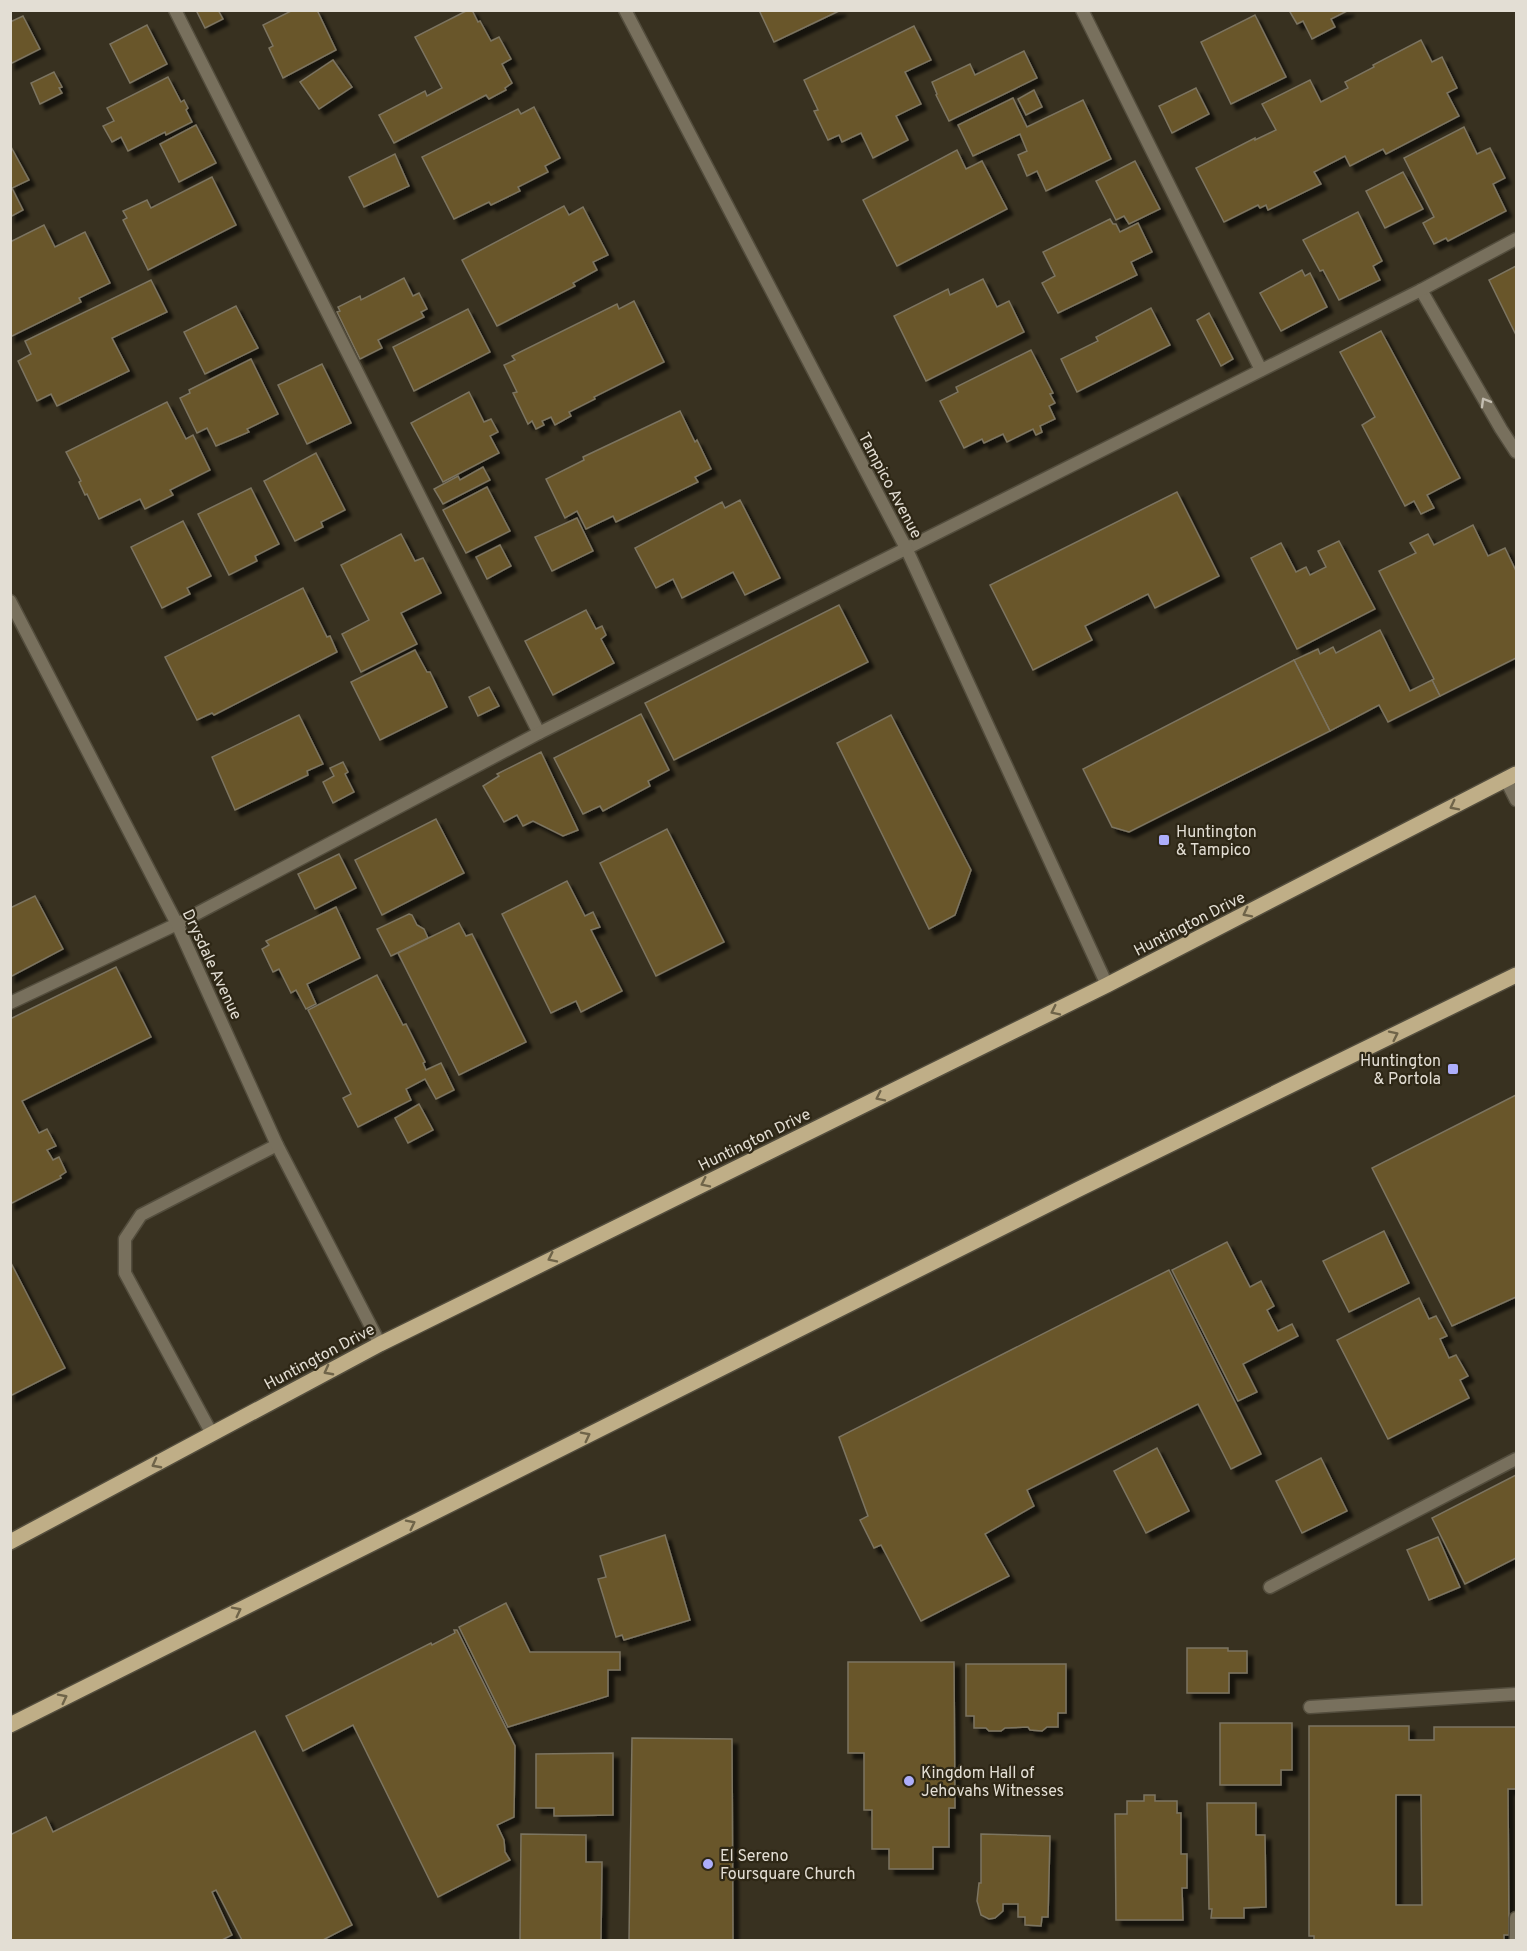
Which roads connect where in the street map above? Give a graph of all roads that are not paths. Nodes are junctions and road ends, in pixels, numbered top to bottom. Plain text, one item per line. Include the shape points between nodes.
1 (175, 10) edge
2 (625, 10) edge
3 (1082, 10) edge
4 (1516, 239) edge
5 (1421, 290) junction
6 (1261, 370) junction
7 (1516, 452) edge
8 (907, 550) junction
9 (10, 601) edge
10 (539, 733) junction
11 (1511, 777) edge
12 (1516, 800) edge
13 (177, 924) junction
14 (1516, 975) edge
15 (1107, 986) junction
16 (10, 1003) edge
17 (277, 1145) junction
18 (380, 1344) junction
19 (212, 1434) junction
20 (1516, 1459) edge
21 (10, 1542) edge
22 (1270, 1587) dead end
23 (1516, 1694) edge
24 (1310, 1707) dead end
25 (10, 1725) edge
26 (1516, 1918) edge
27 (1516, 1941) edge

1 - 10 street
2 - 8 street, Tampico Avenue
3 - 6 street
4 - 5 street
5 - 6 street
7 -> 5 street
6 - 8 street
8 - 10 street
8 - 15 street, Tampico Avenue
9 - 13 street, Drysdale Avenue
10 - 13 street
11 - 12 street
11 -> 15 main road, Huntington Drive
13 - 16 street
13 - 17 street, Drysdale Avenue
25 -> 14 main road via 1079,1189
15 -> 18 main road, Huntington Drive
17 - 18 street, Drysdale Avenue
17 - 19 street via 141,1215 125,1239 125,1273
18 -> 19 main road, Huntington Drive
19 -> 21 main road, Huntington Drive
20 - 22 street
23 - 24 street
26 - 27 street

